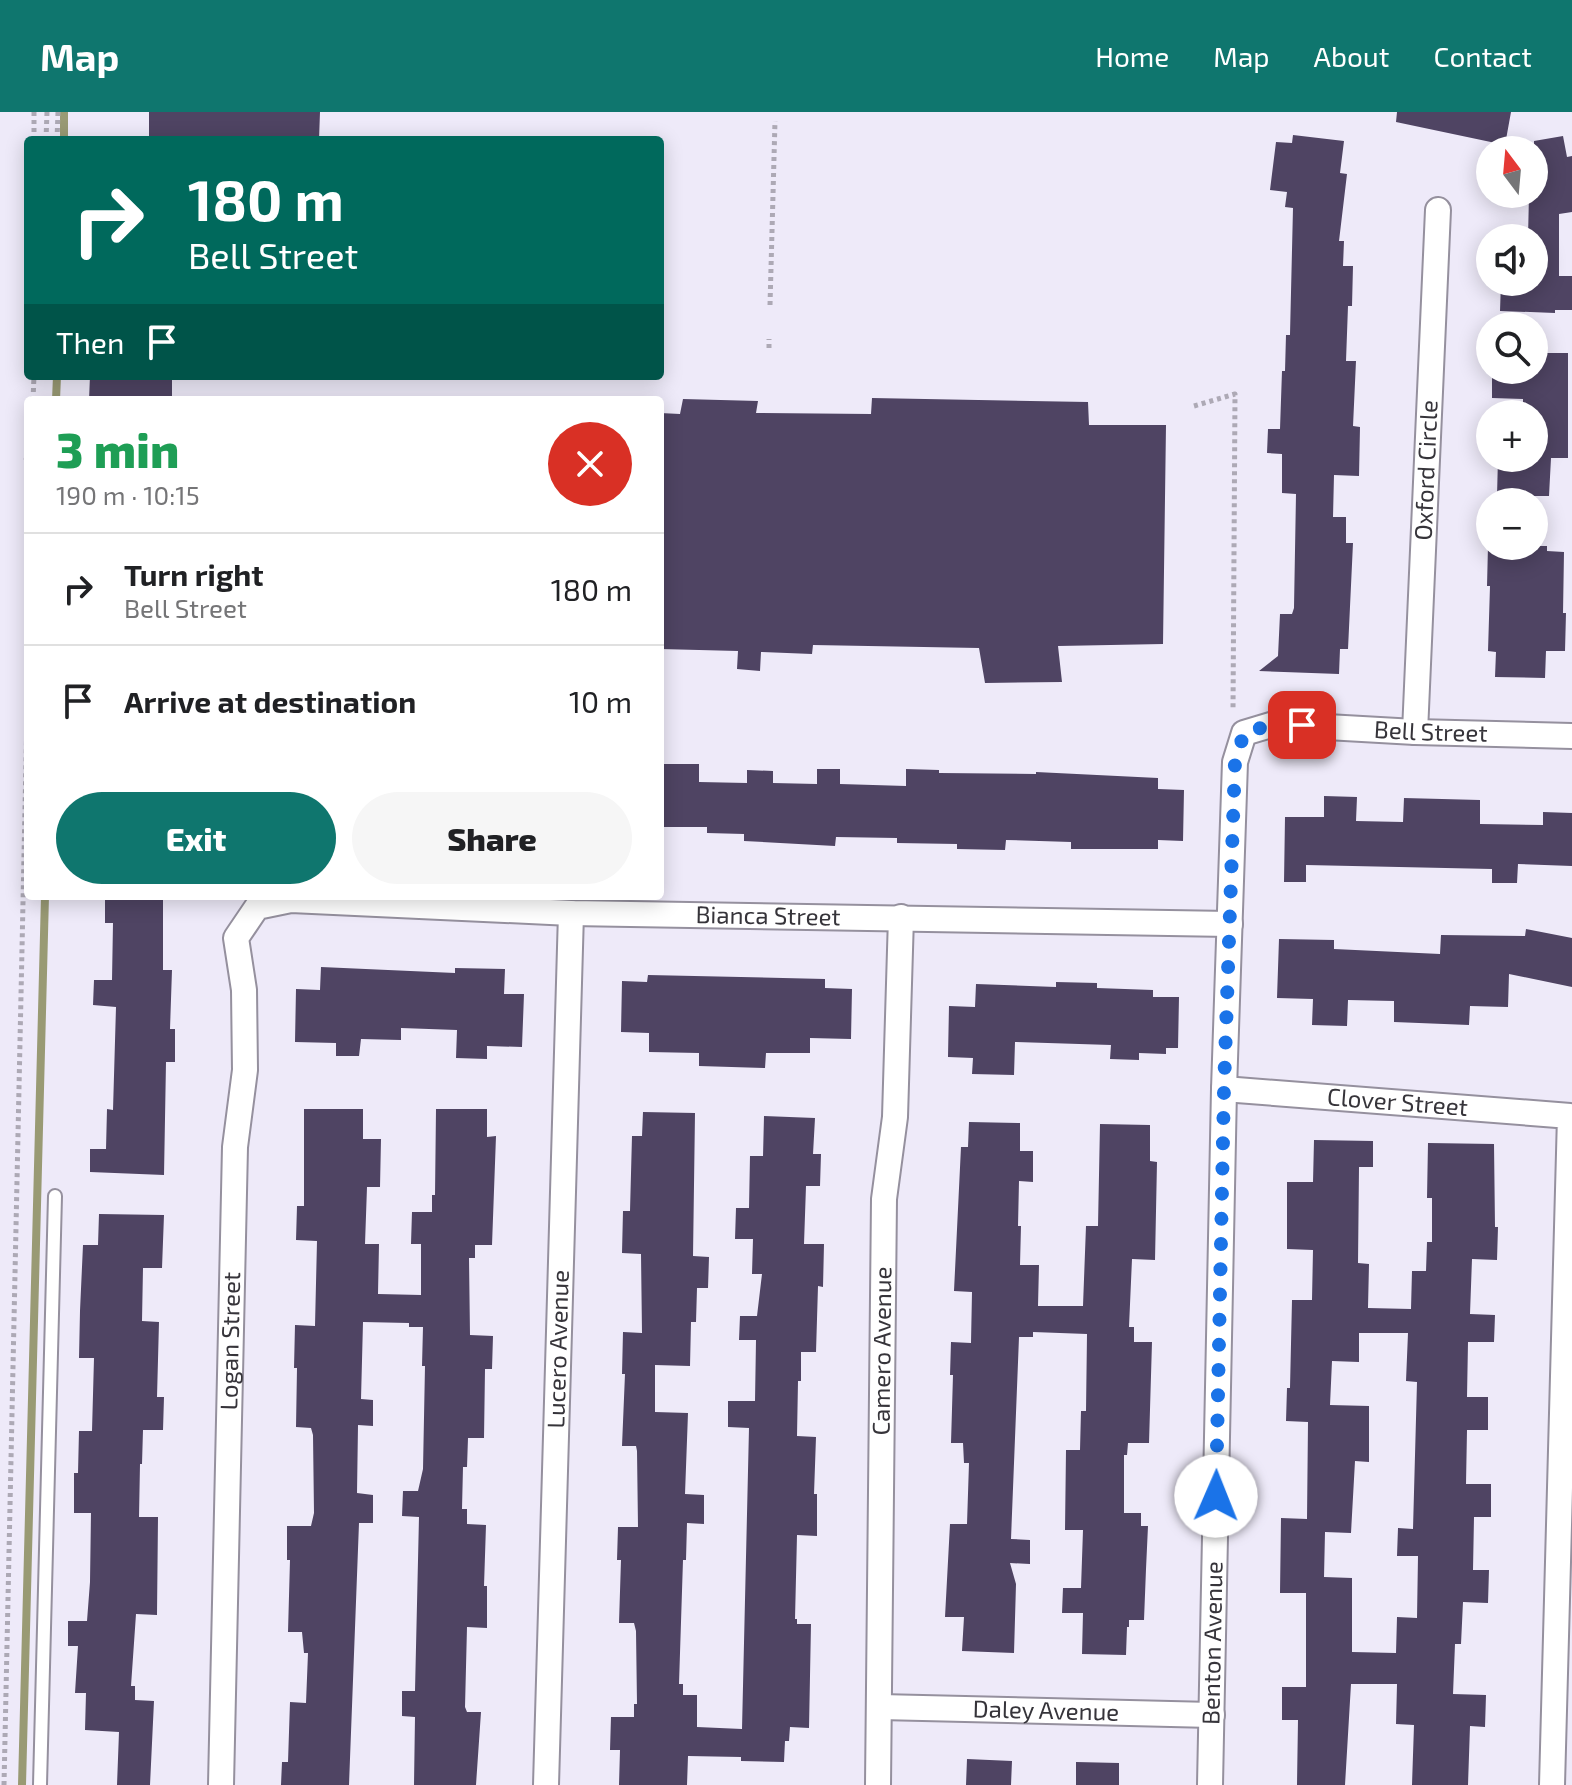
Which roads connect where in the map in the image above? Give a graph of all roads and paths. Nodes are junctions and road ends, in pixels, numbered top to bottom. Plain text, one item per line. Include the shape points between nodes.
1 (34, 112) edge
2 (47, 112) edge
3 (58, 112) edge
4 (775, 121) dead end
5 (34, 136) edge
6 (46, 136) edge
7 (57, 136) edge
8 (1438, 210) dead end
9 (770, 305) dead end
10 (769, 339) dead end
11 (769, 348) dead end
12 (1194, 406) dead end
13 (1233, 709) dead end
14 (1415, 732) junction
15 (1244, 733) joint
16 (1572, 736) edge
17 (24, 856) edge
18 (257, 907) joint
19 (571, 913) junction
20 (901, 917) junction
21 (1230, 924) junction
22 (1224, 1089) junction
23 (1570, 1116) edge
24 (55, 1196) dead end
25 (880, 1707) junction
26 (1212, 1715) junction
27 (1563, 1719) edge
28 (4, 1785) edge
29 (40, 1785) edge
30 (221, 1785) edge
31 (546, 1785) edge
32 (878, 1785) edge
33 (1210, 1785) edge
34 (1552, 1785) edge

1 - 5 path
2 - 6 path
3 - 7 path
4 - 9 path
8 - 14 street, Oxford Circle
10 - 11 path
12 - 13 path via 1235,394
14 - 15 street, Bell Street via 1274,724
14 - 16 street, Bell Street
15 - 21 street, Benton Avenue via 1235,762
17 - 28 path
18 - 19 street, Bianca Street via 291,900
18 - 30 street, Logan Street via 236,938 244,990 245,1070 235,1147
19 - 20 street, Bianca Street
19 - 31 street, Lucero Avenue
20 - 21 street, Bianca Street
20 - 25 street, Camero Avenue via 895,1117 884,1199
21 - 22 street, Benton Avenue
22 - 23 street, Clover Street
22 - 26 street, Benton Avenue
23 - 27 street
24 - 29 lane
25 - 26 street, Daley Avenue
25 - 32 street, Camero Avenue
26 - 33 street, Benton Avenue
27 - 34 street

